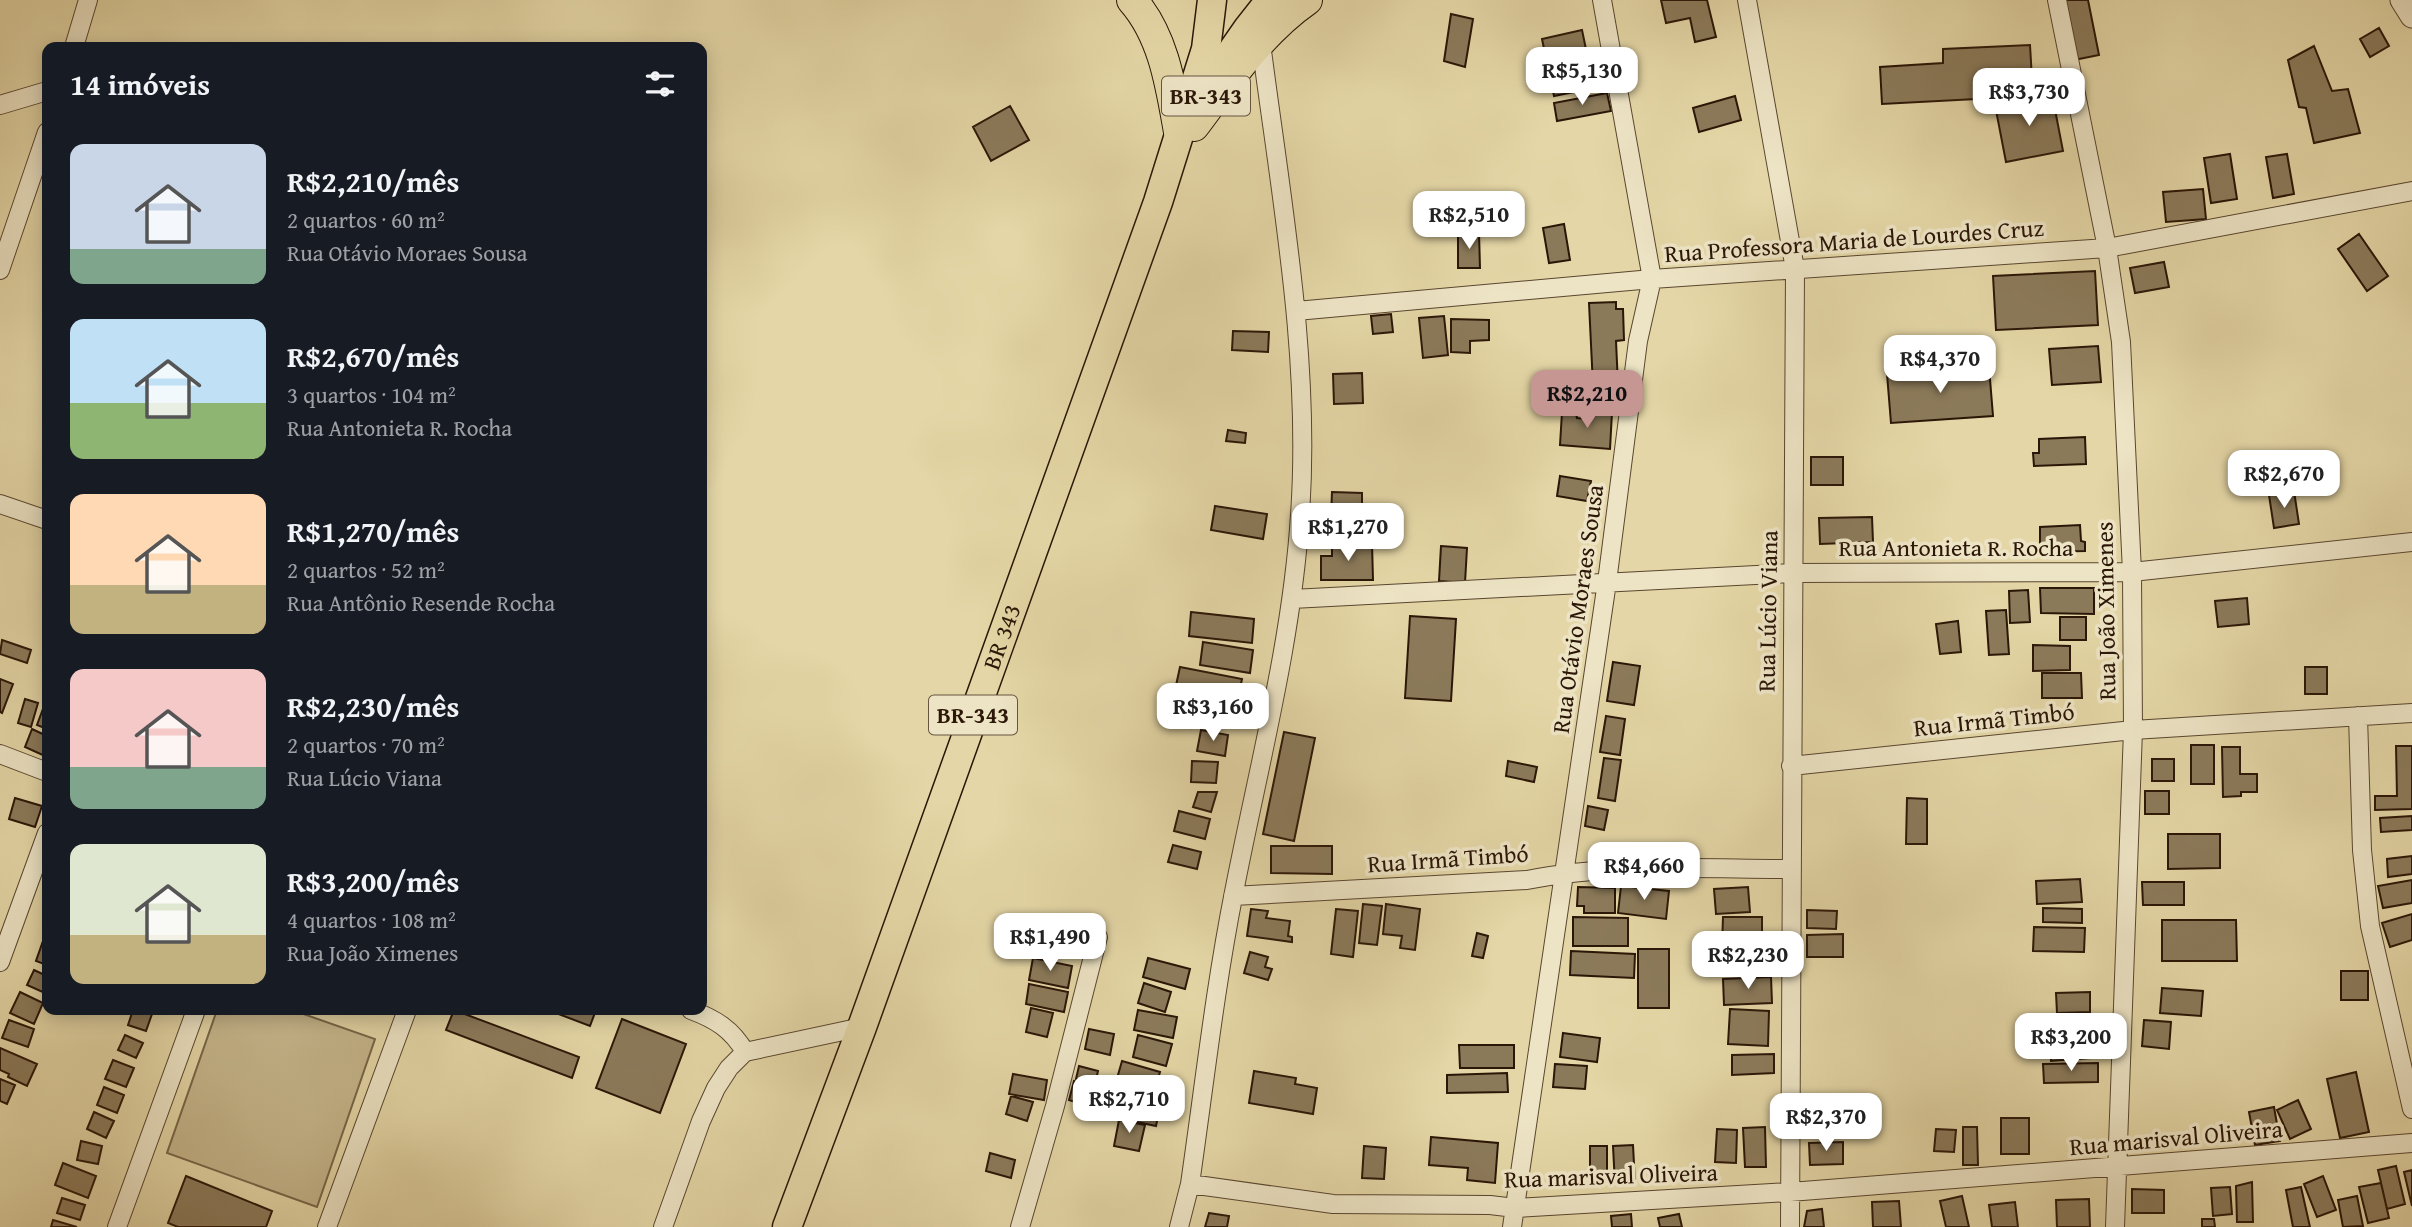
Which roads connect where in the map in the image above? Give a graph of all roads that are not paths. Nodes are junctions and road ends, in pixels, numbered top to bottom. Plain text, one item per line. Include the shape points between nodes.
1 (88, 0) edge
2 (1132, 0) edge
3 (1212, 0) edge
4 (1271, 0) edge
5 (1307, 0) edge
6 (1602, 0) edge
7 (1746, 0) edge
8 (2057, 0) edge
9 (2402, 0) edge
10 (2412, 16) edge
11 (75, 42) edge
12 (1261, 43) junction
13 (42, 92) edge
14 (0, 105) edge
15 (1186, 129) junction
16 (42, 147) edge
17 (2412, 191) edge
18 (2107, 248) junction
19 (1794, 269) junction
20 (0, 270) edge
21 (1652, 279) junction
22 (1296, 311) junction
23 (0, 504) edge
24 (42, 518) edge
25 (2412, 542) edge
26 (2132, 572) junction
27 (1793, 573) junction
28 (1607, 582) junction
29 (1292, 599) junction
30 (2412, 713) edge
31 (2358, 716) junction
32 (2133, 730) junction
33 (0, 754) edge
34 (1791, 766) junction
35 (42, 770) edge
36 (42, 847) edge
37 (1792, 869) junction
38 (1565, 873) junction
39 (1233, 896) junction
40 (1098, 937) dead end
41 (0, 962) edge
42 (194, 1015) edge
43 (405, 1015) edge
44 (705, 1015) edge
45 (862, 1027) junction
46 (745, 1052) junction
47 (2412, 1109) edge
48 (2412, 1143) edge
49 (2117, 1167) junction
50 (1190, 1184) junction
51 (1790, 1192) junction
52 (1515, 1208) junction
53 (117, 1227) edge
54 (327, 1227) edge
55 (663, 1227) edge
56 (788, 1227) edge
57 (1020, 1227) edge
58 (1180, 1227) edge
59 (1512, 1227) edge
60 (1790, 1227) edge
61 (2115, 1227) edge

1 - 11 street
2 - 15 highway via 1143,11 1161,50
3 - 15 main road, BR-343 via 1206,49
4 - 15 main road, BR-343 via 1224,62
5 - 12 highway
6 - 21 street, Rua Otávio Moraes Sousa
7 - 19 street, Rua Lúcio Viana
8 - 18 street, Rua João Ximenes
9 - 10 street
12 - 15 highway
12 - 22 street
13 - 14 street
15 - 45 main road, BR 343 / BR-343
16 - 20 street
17 - 18 street, Rua Professora Maria de Lourdes Cruz
18 - 19 street, Rua Professora Maria de Lourdes Cruz
18 - 26 street, Rua João Ximenes via 2121,342
19 - 21 street, Rua Professora Maria de Lourdes Cruz
19 - 27 street, Rua Lúcio Viana
21 - 22 street, Rua Professora Maria de Lourdes Cruz
21 - 28 street, Rua Otávio Moraes Sousa via 1638,341
22 - 29 street via 1301,477
23 - 24 street
25 - 26 street, Rua Antonieta R. Rocha
26 - 27 street, Rua Antonieta R. Rocha
26 - 32 street, Rua João Ximenes
27 - 28 street, Rua Antonieta R. Rocha
27 - 34 street, Rua Lúcio Viana
28 - 29 street, Rua Antonieta R. Rocha
28 - 38 street, Rua Otávio Moraes Sousa
29 - 39 street
30 - 31 street, Rua Irmã Timbó
31 - 32 street, Rua Irmã Timbó
31 - 47 street via 2362,850 2370,926
32 - 34 street, Rua Irmã Timbó
32 - 49 street, Rua João Ximenes
33 - 35 street
34 - 37 street, Rua Lúcio Viana
36 - 41 street
37 - 38 street, Rua Irmã Timbó
37 - 51 street, Rua Lúcio Viana
38 - 39 street, Rua Irmã Timbó via 1527,880
38 - 52 street, Rua Otávio Moraes Sousa
39 - 50 street
40 - 57 street
42 - 53 street
43 - 54 street
44 - 46 street via 726,1027
45 - 46 street
45 - 56 main road, BR 343 / BR-343
46 - 55 street via 716,1088
48 - 49 street, Rua marisval Oliveira
49 - 51 street, Rua marisval Oliveira
49 - 61 street, Rua João Ximenes
50 - 52 street, Rua marisval Oliveira via 1333,1203
50 - 58 street
51 - 52 street, Rua marisval Oliveira
51 - 60 street, Rua Lúcio Viana
52 - 59 street, Rua Otávio Moraes Sousa

